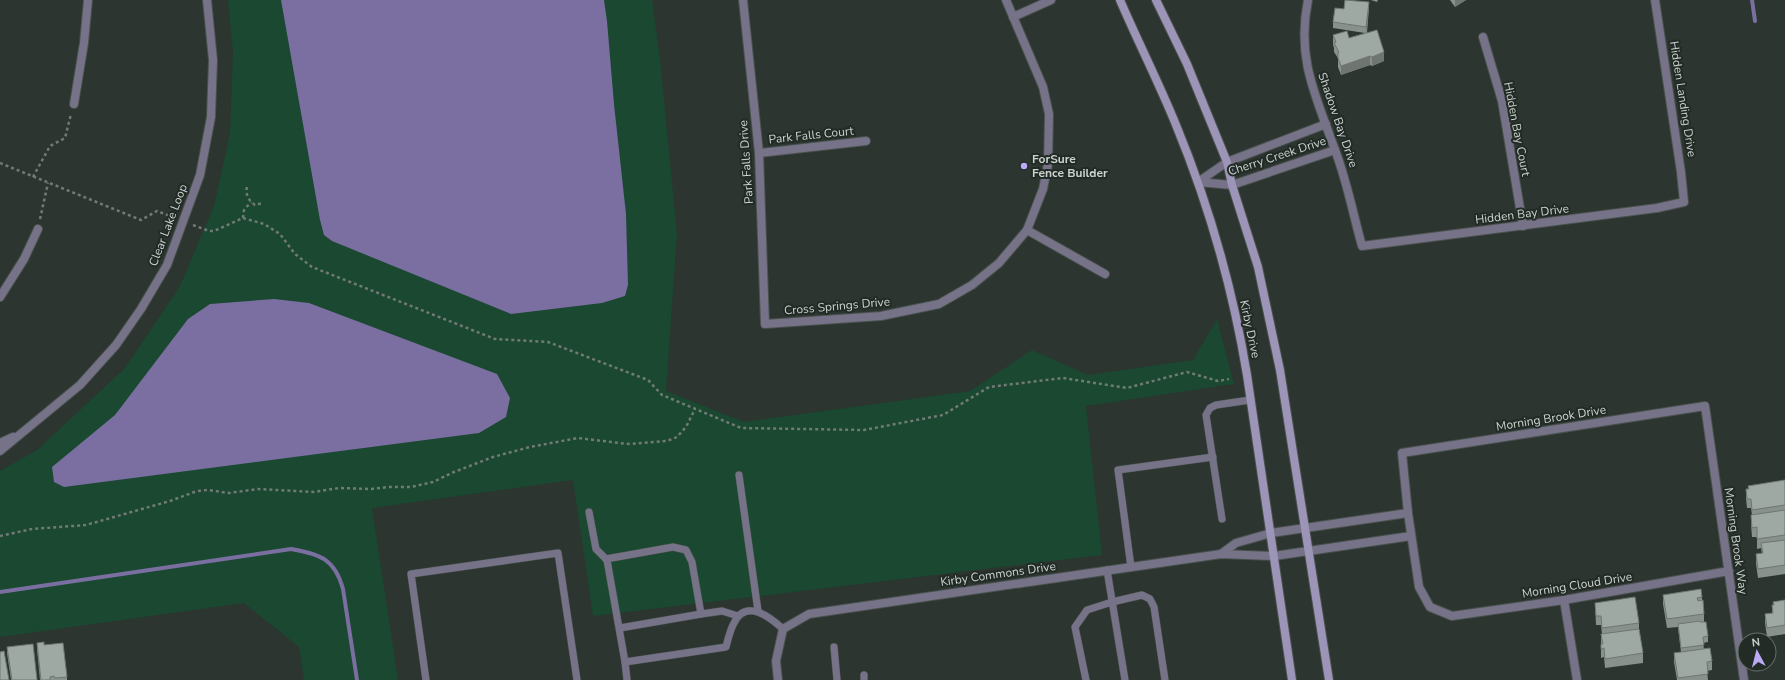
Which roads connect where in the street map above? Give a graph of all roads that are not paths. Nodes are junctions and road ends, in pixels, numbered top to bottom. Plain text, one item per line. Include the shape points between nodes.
1 (85, 0) edge
2 (88, 0) edge
3 (207, 0) edge
4 (743, 0) edge
5 (1006, 0) edge
6 (1051, 0) edge
7 (1120, 0) edge
8 (1156, 0) edge
9 (1308, 0) edge
10 (1655, 0) edge
11 (1013, 17) junction
12 (1483, 37) dead end
13 (74, 104) road end
14 (1326, 124) junction
15 (866, 142) dead end
16 (1336, 150) junction
17 (759, 153) junction
18 (1227, 162) junction
19 (1198, 182) junction
20 (1232, 185) junction
21 (1684, 202) joint
22 (1523, 226) junction
23 (38, 229) road end
24 (1027, 230) junction
25 (1362, 246) joint
26 (1105, 274) dead end
27 (0, 296) edge
28 (765, 324) joint
29 (1250, 400) junction
30 (1704, 406) joint
31 (25, 431) junction
32 (0, 442) edge
33 (0, 451) edge
34 (1212, 457) junction
35 (739, 475) dead end
36 (589, 512) dead end
37 (1408, 512) junction
38 (1222, 519) dead end
39 (1306, 527) junction
40 (1271, 533) junction
41 (1412, 536) junction
42 (1310, 552) junction
43 (1221, 554) junction
44 (1274, 556) junction
45 (606, 558) junction
46 (1131, 567) junction
47 (1107, 570) junction
48 (1729, 572) junction
49 (1564, 600) junction
50 (1112, 602) junction
51 (758, 611) junction
52 (701, 614) junction
53 (738, 616) junction
54 (620, 628) junction
55 (783, 629) junction
56 (834, 647) dead end
57 (625, 662) junction
58 (426, 680) edge
59 (577, 680) edge
60 (627, 680) edge
61 (778, 680) edge
62 (837, 680) edge
63 (1086, 680) edge
64 (1125, 680) edge
65 (1165, 680) edge
66 (1292, 680) edge
67 (1329, 680) edge
68 (1577, 680) edge
69 (1744, 680) edge

1 - 2 street
2 - 13 street
3 - 31 street, Clear Lake Loop via 213,60 211,117 200,174 167,265 116,345 80,385
4 - 17 street, Park Falls Drive
5 - 11 street, Cross Springs Drive
6 - 11 street
7 - 19 main road, Kirby Drive via 1176,125
8 - 18 main road, Kirby Drive via 1187,64
9 - 14 street, Shadow Bay Drive via 1304,35 1305,58 1316,100
10 - 21 street, Hidden Landing Drive via 1682,172
11 - 24 street, Cross Springs Drive via 1043,87 1048,114 1048,164 1043,189
12 - 22 street, Hidden Bay Court via 1502,101
14 - 16 street, Shadow Bay Drive
14 - 18 street, Cherry Creek Drive
15 - 17 street, Park Falls Court
16 - 20 street, Cherry Creek Drive
16 - 25 street, Shadow Bay Drive
17 - 28 street, Park Falls Drive
18 - 19 street, Cherry Creek Drive
18 - 20 main road, Kirby Drive
19 - 20 street, Cherry Creek Drive
19 - 29 main road, Kirby Drive via 1220,252 1242,346
20 - 39 main road, Kirby Drive via 1258,267 1280,370
21 - 22 street, Hidden Bay Drive
22 - 25 street, Hidden Bay Drive
23 - 27 street via 24,260
24 - 26 street
24 - 28 street, Cross Springs Drive via 999,263 972,286 939,304 881,316
29 - 34 lane via 1210,408 1206,415
29 - 40 main road, Kirby Drive
30 - 37 street, Morning Brook Drive via 1402,453
30 - 48 street, Morning Brook Way
31 - 32 street, Clear Lake Loop
31 - 33 street, Clear Lake Loop
34 - 38 lane
34 - 46 lane via 1118,470
35 - 51 lane
36 - 45 lane via 596,549
37 - 39 street, Kirby Commons Drive
37 - 41 street
39 - 40 street, Kirby Commons Drive
39 - 42 main road, Kirby Drive
40 - 43 street, Kirby Commons Drive via 1236,543
40 - 44 main road, Kirby Drive
41 - 42 street, Kirby Commons Drive
41 - 49 street, Morning Cloud Drive via 1419,587 1430,607 1452,616
42 - 44 street, Kirby Commons Drive
42 - 67 main road, Kirby Drive
43 - 44 street, Kirby Commons Drive
43 - 46 street, Kirby Commons Drive
44 - 66 main road, Kirby Drive
45 - 52 lane via 673,547 686,550 692,562
45 - 54 lane
46 - 47 street, Kirby Commons Drive
47 - 50 lane
47 - 55 street, Kirby Commons Drive via 809,614
48 - 49 street, Morning Cloud Drive
48 - 69 street, Morning Brook Way
49 - 68 street
50 - 63 lane via 1087,610 1075,627
50 - 64 lane
50 - 65 lane via 1142,595 1150,599 1154,606
51 - 53 lane
51 - 55 lane via 766,614
52 - 53 lane via 722,611
52 - 54 lane
53 - 57 lane via 733,623 726,647
54 - 57 lane
55 - 61 street via 776,661
56 - 62 lane
57 - 60 lane
58 - 59 lane via 411,574 558,553

